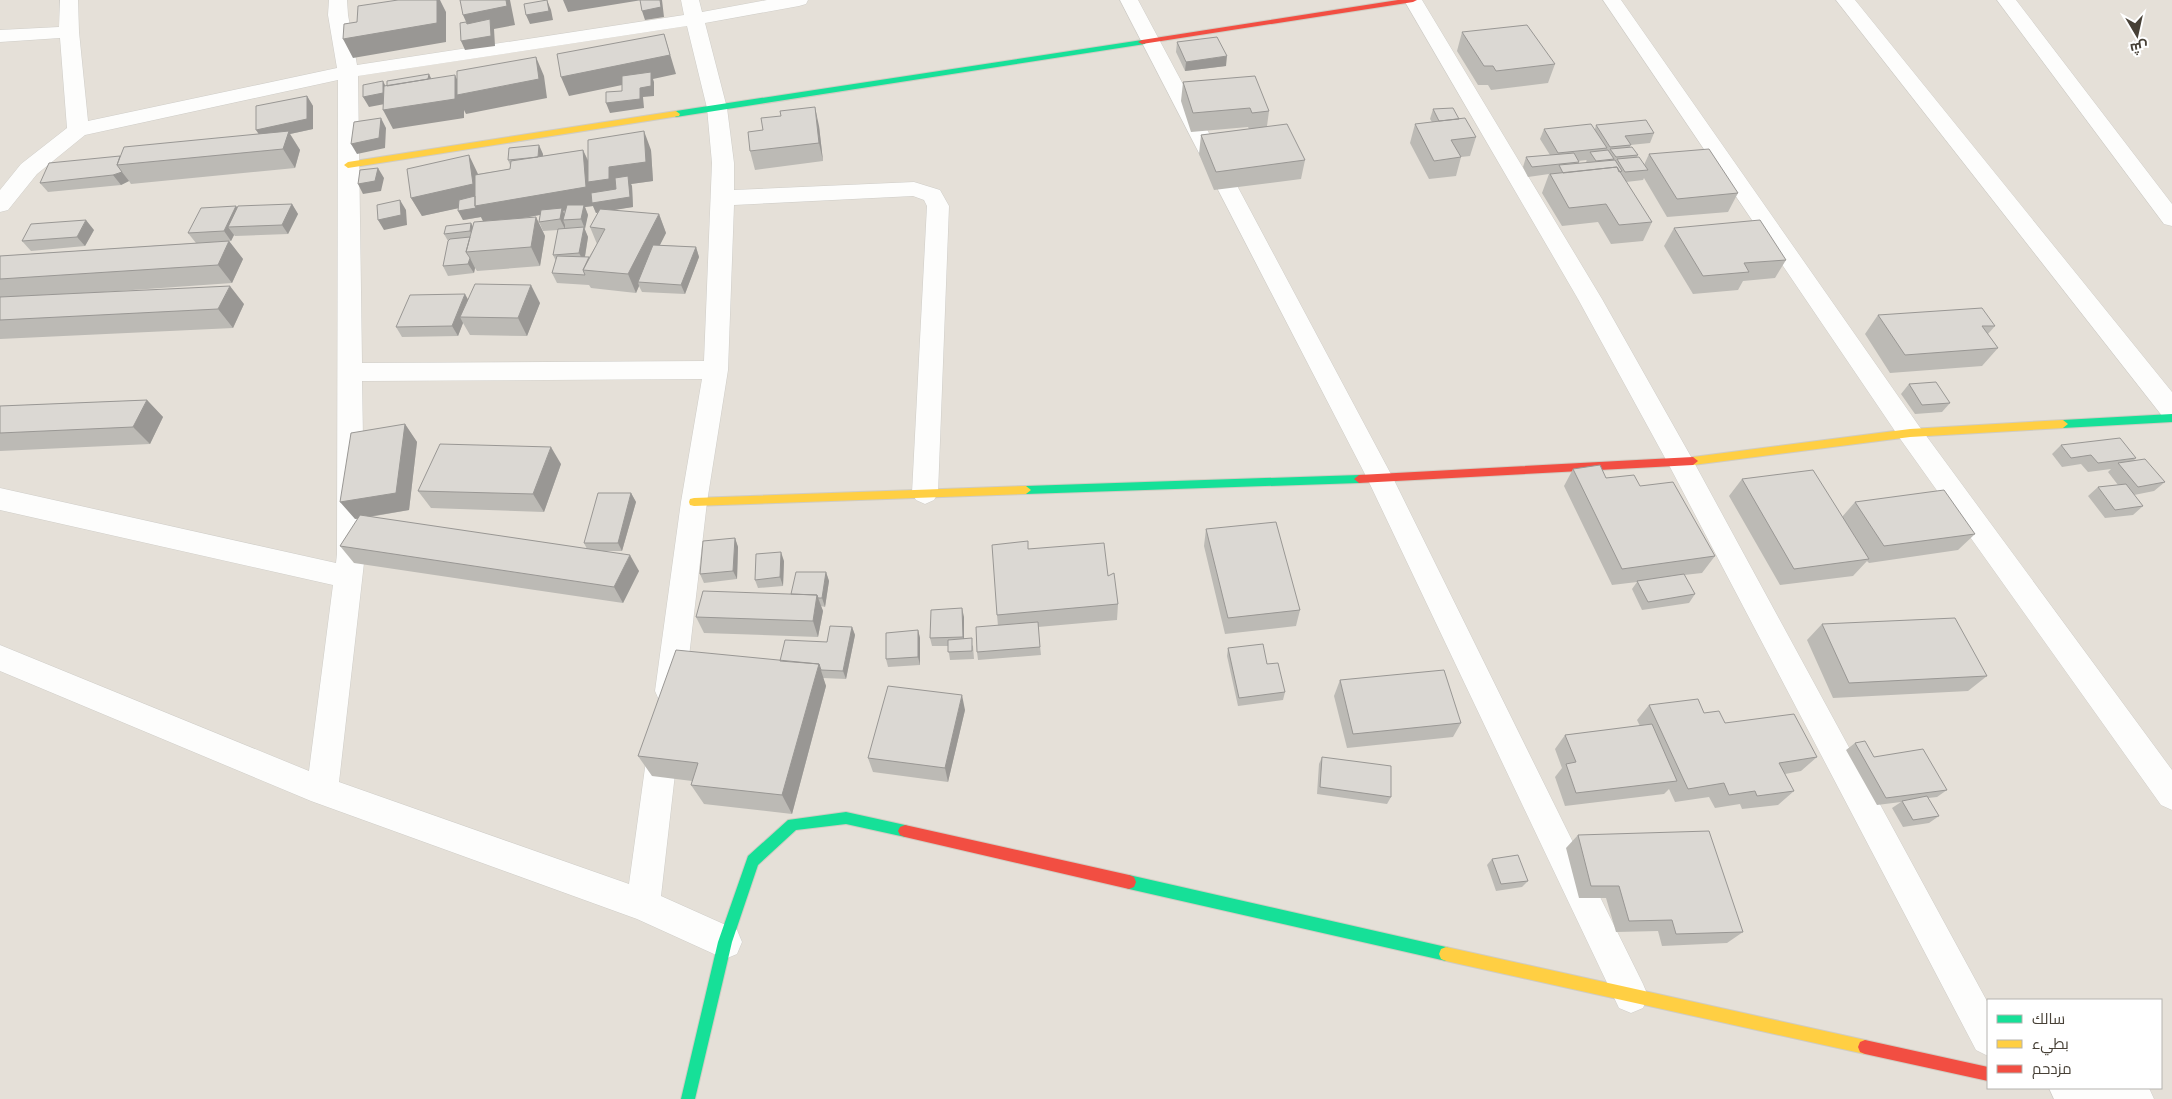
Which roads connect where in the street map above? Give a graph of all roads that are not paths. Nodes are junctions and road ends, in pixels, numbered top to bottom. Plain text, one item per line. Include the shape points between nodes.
1 (69, 0) edge
2 (338, 0) edge
3 (799, 0) edge
4 (1129, 0) edge
5 (1413, 0) edge
6 (1612, 0) edge
7 (1846, 0) edge
8 (2006, 0) edge
9 (692, 10) edge
10 (69, 32) junction
11 (0, 36) edge
12 (1151, 40) junction
13 (348, 72) junction
14 (717, 108) junction
15 (78, 130) junction
16 (348, 165) junction
17 (29, 169) junction
18 (0, 171) edge
19 (723, 198) junction
20 (0, 204) edge
21 (2172, 219) edge
22 (716, 370) junction
23 (350, 372) junction
24 (2172, 410) edge
25 (2172, 418) edge
26 (1910, 432) junction
27 (1680, 462) junction
28 (1380, 478) junction
29 (925, 493) junction
30 (0, 499) edge
31 (694, 502) junction
32 (348, 577) junction
33 (0, 658) edge
34 (322, 791) junction
35 (2172, 795) edge
36 (643, 906) junction
37 (725, 942) junction
38 (1631, 996) junction
39 (1987, 1036) edge
40 (1987, 1074) edge
41 (2073, 1089) edge
42 (688, 1099) edge
43 (2136, 1099) edge

1 - 10 street
2 - 13 street
3 - 9 street
4 - 12 street
5 - 12 street
5 - 27 street via 1590,299
6 - 26 street
7 - 24 street
8 - 21 street
9 - 13 street
9 - 14 street
10 - 11 street
10 - 15 street
12 - 14 street
12 - 28 street
13 - 15 street
13 - 16 street
14 - 16 street
14 - 19 street via 724,163
15 - 17 street
16 - 23 street
17 - 18 street
17 - 20 street
19 - 22 street
19 - 29 street via 914,189 932,195 938,206
22 - 23 street
22 - 31 street
23 - 32 street via 351,554
25 - 26 street
26 - 27 street
26 - 35 street
27 - 28 street
27 - 39 street
28 - 29 street
28 - 38 street
29 - 31 street
30 - 32 street
31 - 36 street
32 - 34 street
33 - 34 street
34 - 36 street
36 - 37 street
37 - 38 street via 753,861 793,824 846,818
37 - 42 street
38 - 40 street
41 - 43 street

